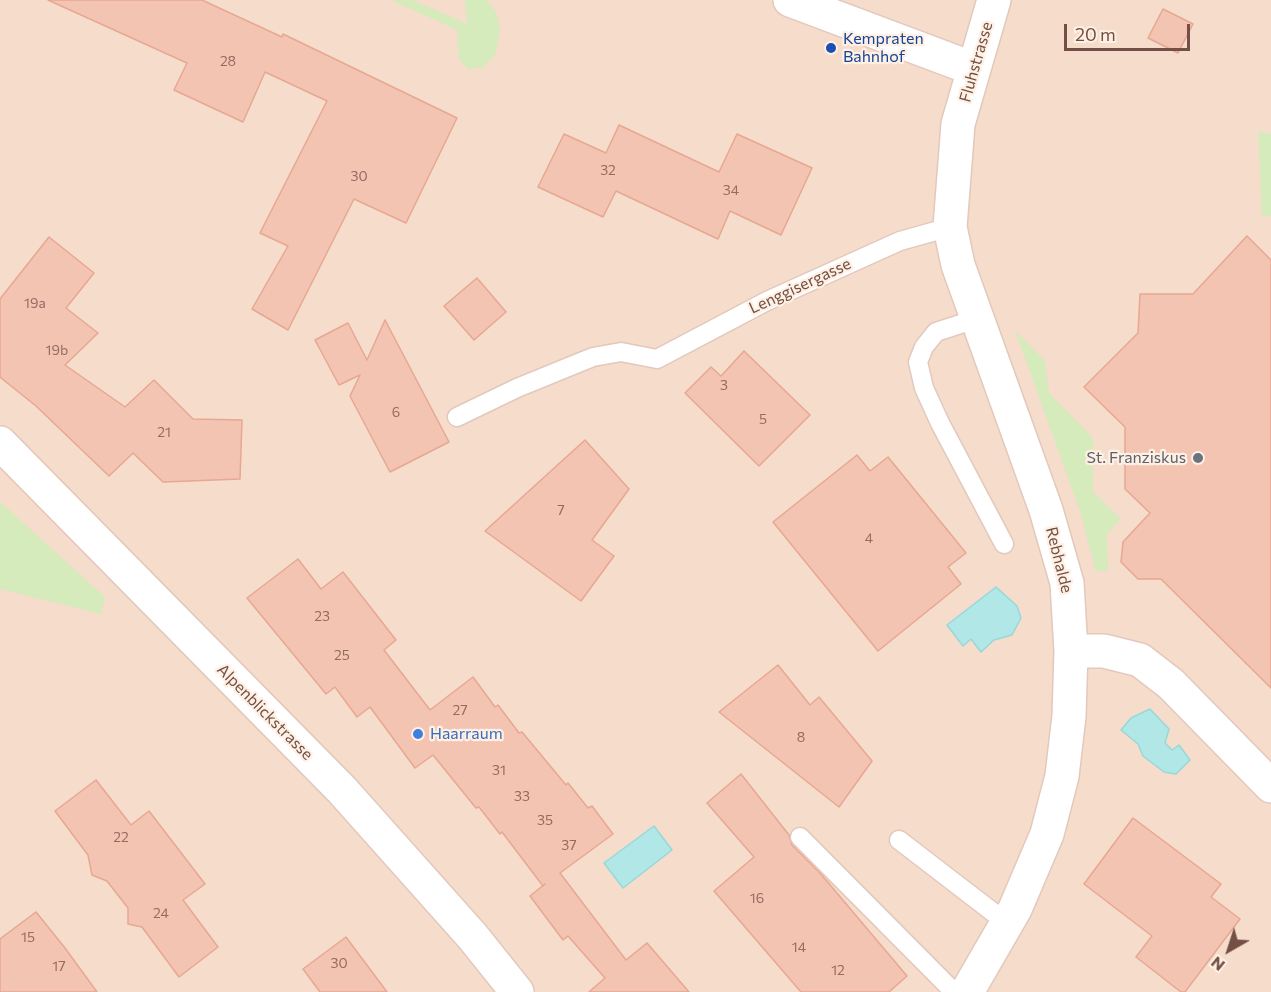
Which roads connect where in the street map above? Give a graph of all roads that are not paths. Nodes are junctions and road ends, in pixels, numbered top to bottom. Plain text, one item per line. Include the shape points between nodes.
1 (790, 0) edge
2 (994, 0) edge
3 (974, 69) junction
4 (958, 124) joint
5 (950, 227) junction
6 (976, 319) junction
7 (457, 417) dead end
8 (0, 443) edge
9 (1004, 544) dead end
10 (1071, 651) junction
11 (1271, 786) edge
12 (800, 837) dead end
13 (899, 840) dead end
14 (1007, 922) junction
15 (517, 992) edge
16 (954, 992) edge
17 (967, 992) edge

1 - 3 street
2 - 3 street, Fluhstrasse
3 - 4 street, Fluhstrasse
4 - 5 street, Rebhalde
5 - 6 street, Rebhalde
5 - 7 lane, Lenggisergasse via 900,241 766,300 657,359 621,352 593,357
6 - 9 lane via 936,332 924,346 918,362 924,388 940,423
6 - 10 street, Rebhalde via 1058,551 1067,583
8 - 15 street, Alpenblickstrasse via 342,790
10 - 11 street via 1104,651 1140,660 1171,684
10 - 14 street, Rebhalde via 1062,776 1047,834
12 - 16 lane
13 - 14 lane
14 - 17 street, Rebhalde

